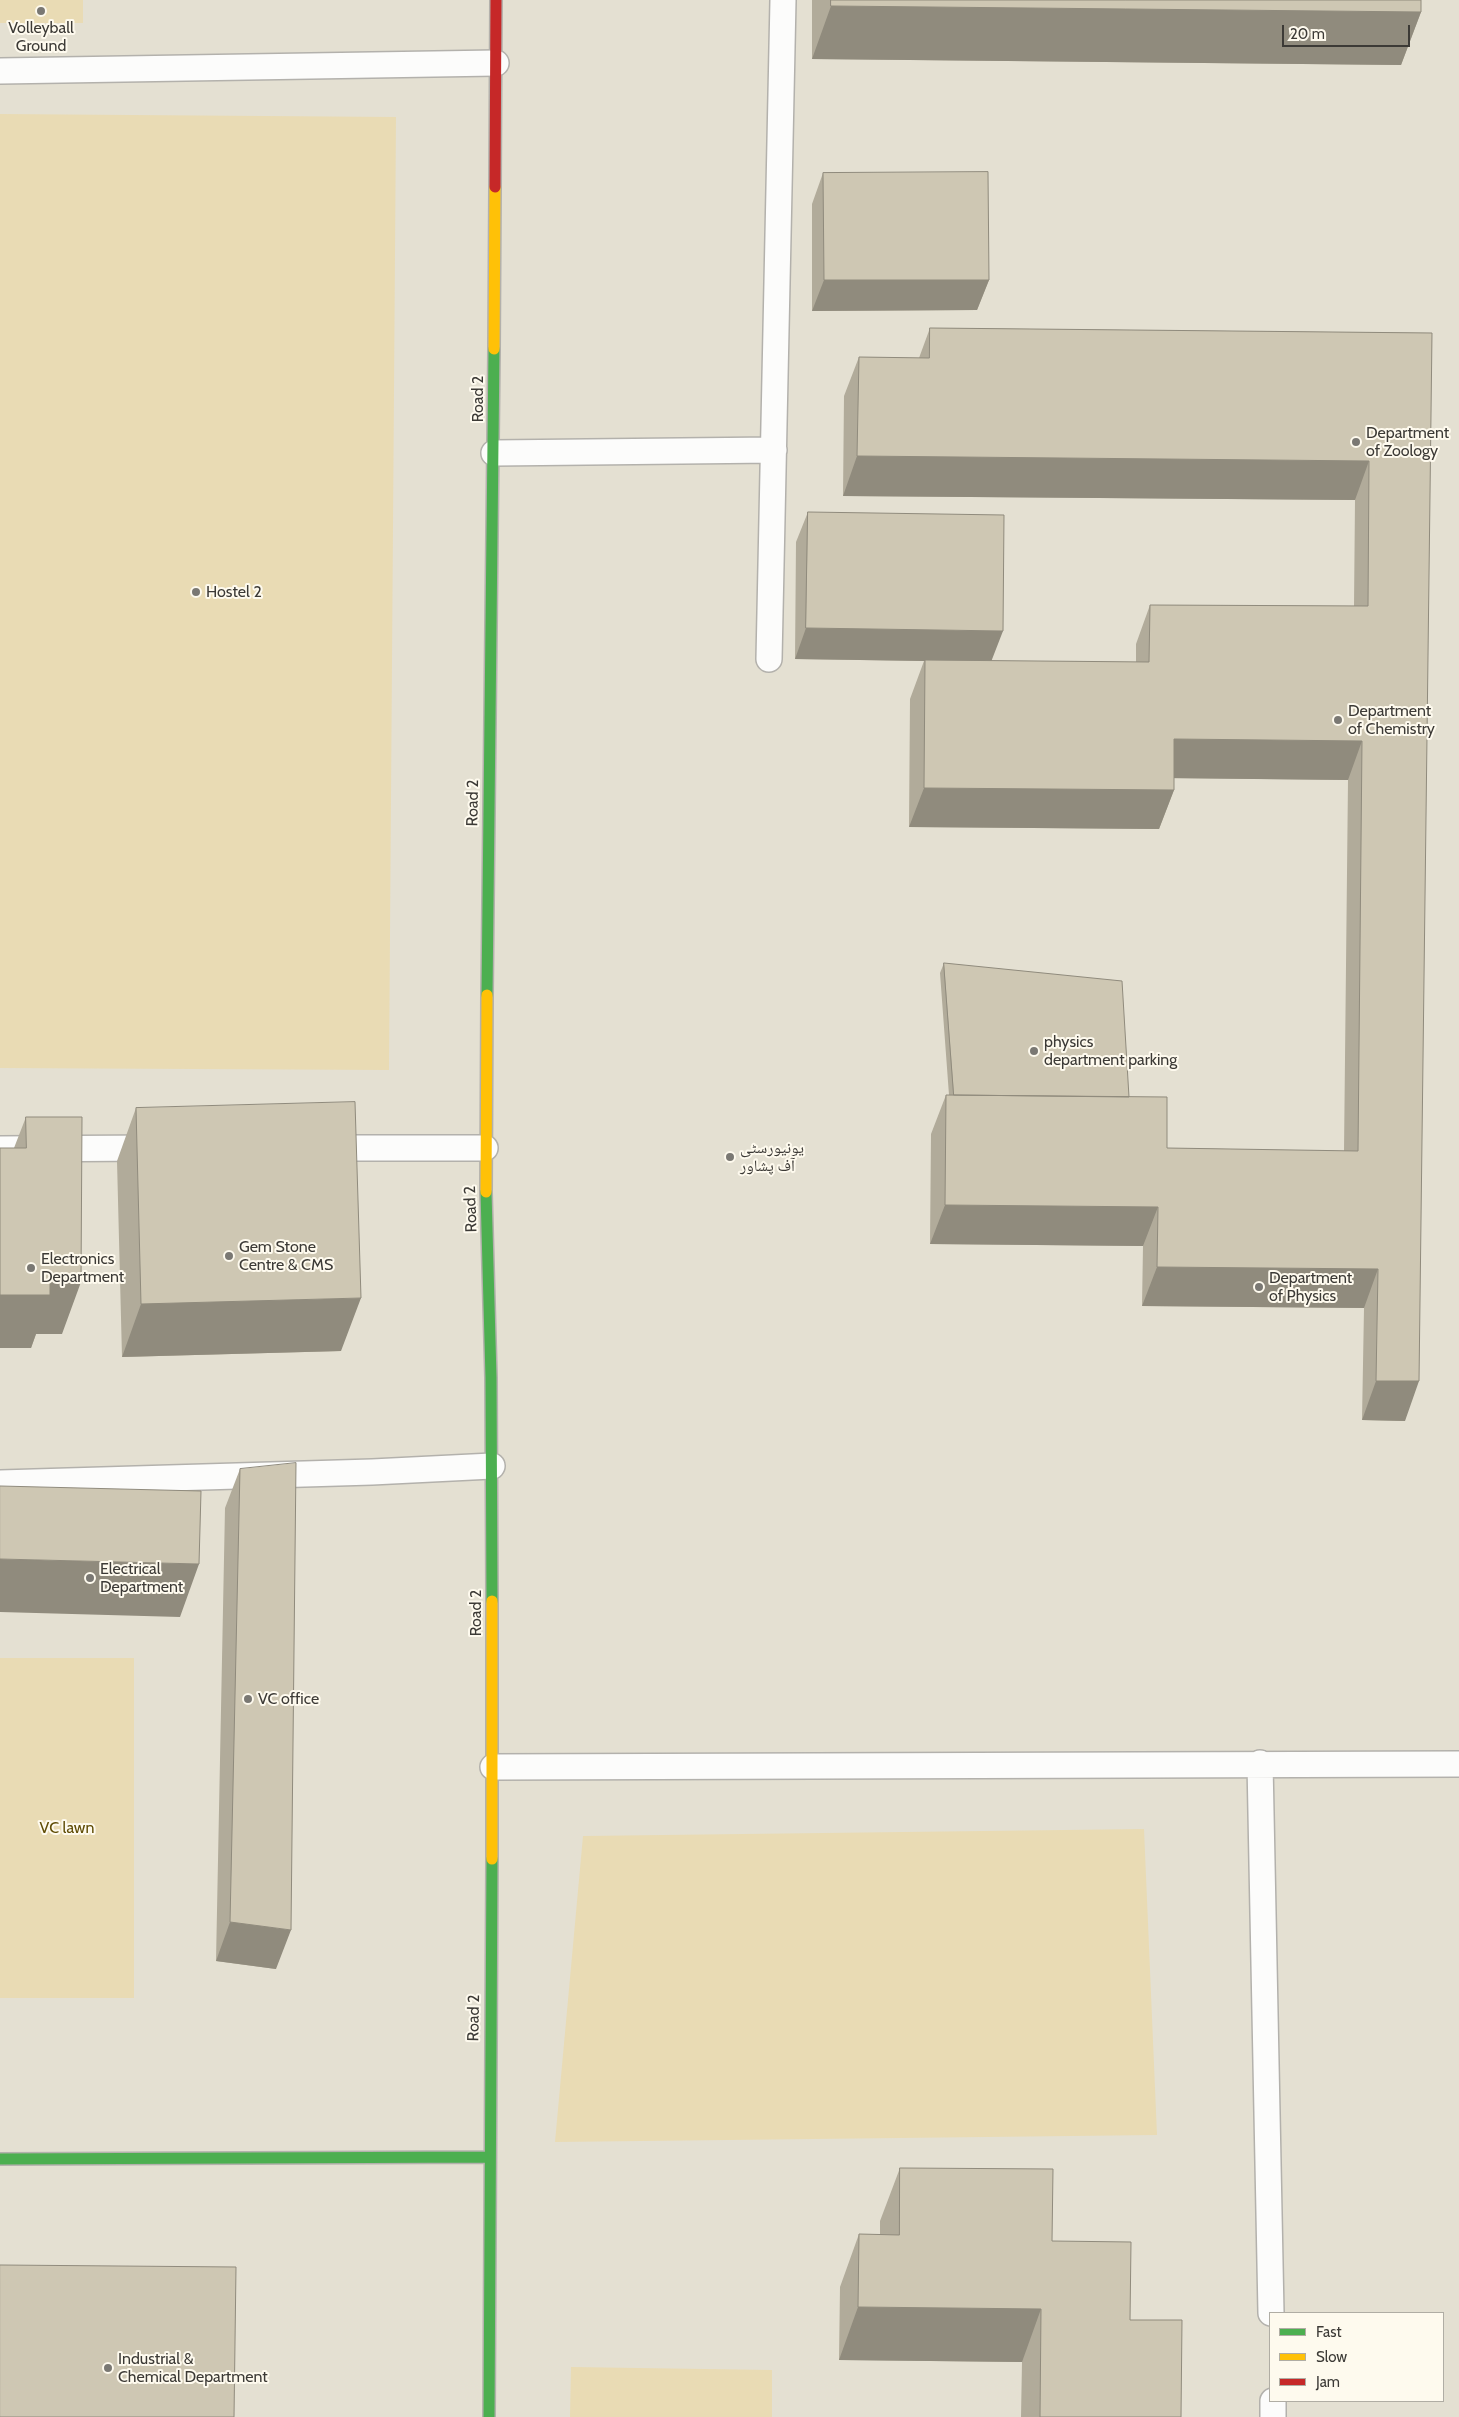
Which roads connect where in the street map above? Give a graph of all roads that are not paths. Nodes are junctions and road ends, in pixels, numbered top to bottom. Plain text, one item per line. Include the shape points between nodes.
1 (496, 0) edge
2 (783, 0) edge
3 (496, 63) junction
4 (0, 71) edge
5 (774, 450) junction
6 (494, 453) junction
7 (769, 660) dead end
8 (178, 1148) edge
9 (297, 1148) edge
10 (485, 1148) junction
11 (0, 1149) edge
12 (492, 1466) junction
13 (0, 1483) edge
14 (1260, 1763) junction
15 (1459, 1764) edge
16 (493, 1767) junction
17 (489, 2157) junction
18 (0, 2158) edge
19 (1271, 2312) edge
20 (1273, 2402) edge
21 (488, 2417) edge
22 (1273, 2417) edge

1 - 3 street, Road 2
2 - 5 lane
3 - 4 lane
3 - 6 street, Road 2
5 - 6 lane
5 - 7 lane
6 - 10 street, Road 2
8 - 11 lane
9 - 10 lane
10 - 12 street, Road 2
12 - 13 lane
12 - 16 street, Road 2
14 - 15 lane
14 - 16 lane
14 - 19 lane
16 - 17 street, Road 2
17 - 18 street
17 - 21 street, Road 2
20 - 22 lane

